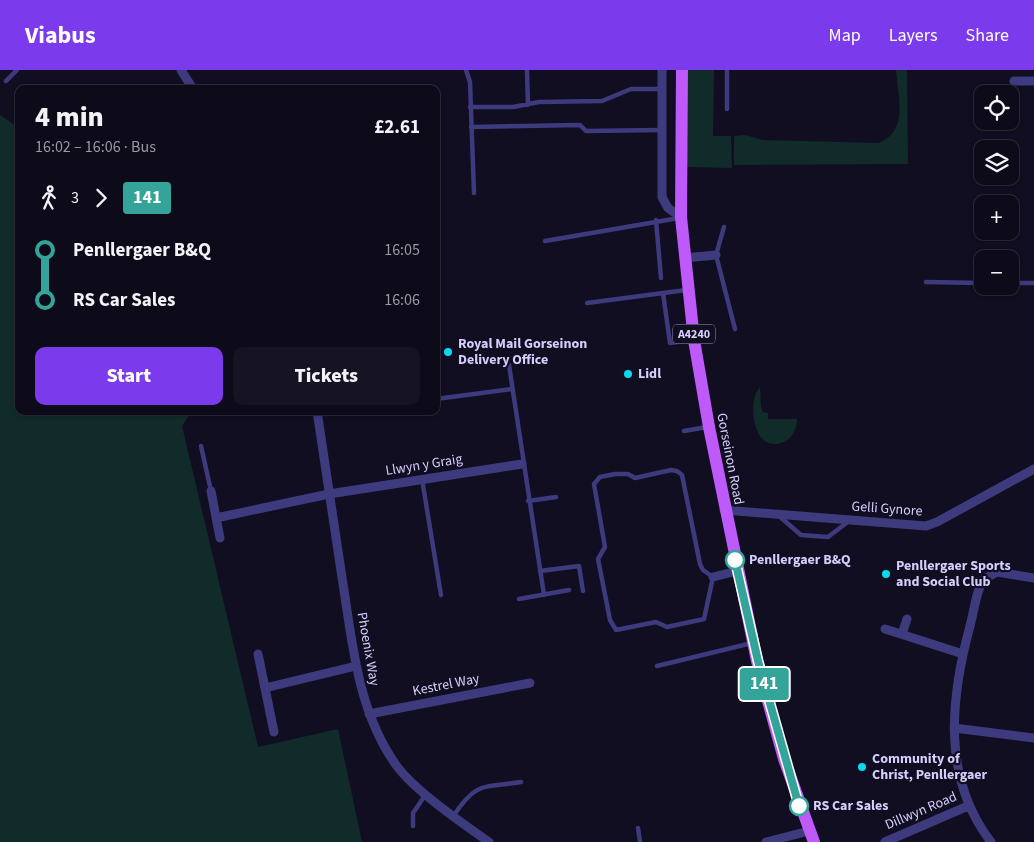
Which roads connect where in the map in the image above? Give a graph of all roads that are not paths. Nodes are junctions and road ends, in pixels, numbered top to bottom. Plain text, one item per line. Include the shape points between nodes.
1 (17, 70) edge
2 (182, 70) edge
3 (466, 70) edge
4 (527, 70) edge
5 (662, 70) edge
6 (682, 70) edge
7 (727, 70) edge
8 (6, 81) dead end
9 (1014, 81) dead end
10 (1034, 81) edge
11 (191, 85) edge
12 (662, 89) junction
13 (528, 104) junction
14 (470, 107) junction
15 (728, 109) dead end
16 (471, 127) junction
17 (661, 130) junction
18 (474, 193) dead end
19 (681, 217) junction
20 (656, 220) junction
21 (724, 227) dead end
22 (545, 241) dead end
23 (716, 255) junction
24 (684, 258) junction
25 (661, 278) dead end
26 (926, 282) dead end
27 (974, 283) edge
28 (1019, 283) edge
29 (1034, 283) edge
30 (688, 290) junction
31 (663, 293) junction
32 (587, 302) dead end
33 (735, 329) dead end
34 (694, 340) junction
35 (509, 364) dead end
36 (512, 388) junction
37 (440, 398) edge
38 (318, 415) edge
39 (709, 427) junction
40 (684, 430) dead end
41 (201, 446) dead end
42 (522, 464) junction
43 (1034, 469) edge
44 (422, 479) junction
45 (211, 491) joint
46 (329, 494) junction
47 (556, 497) dead end
48 (528, 502) junction
49 (724, 510) junction
50 (777, 514) junction
51 (216, 518) junction
52 (850, 520) junction
53 (220, 538) dead end
54 (540, 571) junction
55 (737, 571) junction
56 (713, 577) junction
57 (1034, 578) edge
58 (569, 590) dead end
59 (583, 591) dead end
60 (441, 595) dead end
61 (544, 595) junction
62 (519, 599) dead end
63 (908, 619) dead end
64 (885, 629) dead end
65 (902, 634) junction
66 (753, 642) junction
67 (258, 654) dead end
68 (963, 654) junction
69 (356, 666) junction
70 (657, 666) dead end
71 (530, 683) dead end
72 (265, 688) junction
73 (368, 714) junction
74 (954, 728) junction
75 (274, 732) dead end
76 (1034, 738) edge
77 (521, 782) dead end
78 (426, 794) junction
79 (968, 806) junction
80 (454, 815) junction
81 (413, 826) dead end
82 (638, 828) dead end
83 (811, 836) edge
84 (489, 842) edge
85 (640, 842) edge
86 (766, 842) edge
87 (885, 842) edge
88 (991, 842) edge

1 - 8 lane
2 - 11 street
3 - 14 lane
4 - 13 lane
5 - 12 street
6 - 19 main road, Gorseinon Road / A4240
7 - 15 lane
9 - 10 street
12 - 13 lane via 631,89 602,101
12 - 17 street
13 - 14 lane
14 - 16 lane
16 - 17 lane via 580,125 586,131
16 - 18 lane
17 - 19 street via 662,197 668,208
19 - 20 lane
19 - 24 main road, Gorseinon Road / A4240
20 - 22 lane
20 - 25 lane
21 - 23 lane
23 - 24 street
23 - 33 lane
24 - 30 main road, Gorseinon Road / A4240
26 - 27 lane
28 - 29 lane
30 - 31 lane
30 - 34 main road, Gorseinon Road / A4240
31 - 32 lane
31 - 34 lane via 670,343
34 - 39 main road, Gorseinon Road / A4240
35 - 36 lane
36 - 37 lane
36 - 42 lane
38 - 46 street, Phoenix Way
39 - 40 lane
39 - 49 main road, Gorseinon Road / A4240
41 - 45 lane
42 - 44 street, Llwyn y Graig
42 - 48 lane
43 - 52 street, Gelli Gynore via 931,525
44 - 46 street, Llwyn y Graig
44 - 60 lane
45 - 51 street
46 - 51 street, Llwyn y Graig
46 - 69 street, Phoenix Way
47 - 48 lane
48 - 54 lane
49 - 50 street, Gelli Gynore
49 - 55 main road, Gorseinon Road / A4240
50 - 52 street, Gelli Gynore
50 - 52 lane via 801,535 828,537
51 - 53 street
54 - 59 lane via 579,566
54 - 61 lane
55 - 56 street
55 - 66 main road, Gorseinon Road / A4240
56 - 56 lane via 704,619 667,627 656,622 620,630 613,628 598,559 605,548 594,482 600,477 616,474 630,474 635,478 671,470 680,472 700,564
57 - 68 street via 997,572 984,579
58 - 61 lane
61 - 62 lane
63 - 65 street
64 - 65 street
65 - 68 street
66 - 70 lane
66 - 83 main road, Gorseinon Road / A4240 via 784,759
67 - 72 street
68 - 74 street
69 - 72 street
69 - 73 street, Phoenix Way
71 - 73 street, Kestrel Way
72 - 75 street
73 - 78 street, Phoenix Way via 396,765
74 - 76 street
74 - 79 street
77 - 80 lane via 477,789 467,796
78 - 80 street, Phoenix Way
78 - 81 lane via 412,813
79 - 87 street, Dillwyn Road
79 - 88 street
80 - 84 street, Phoenix Way
82 - 85 lane
83 - 86 street

